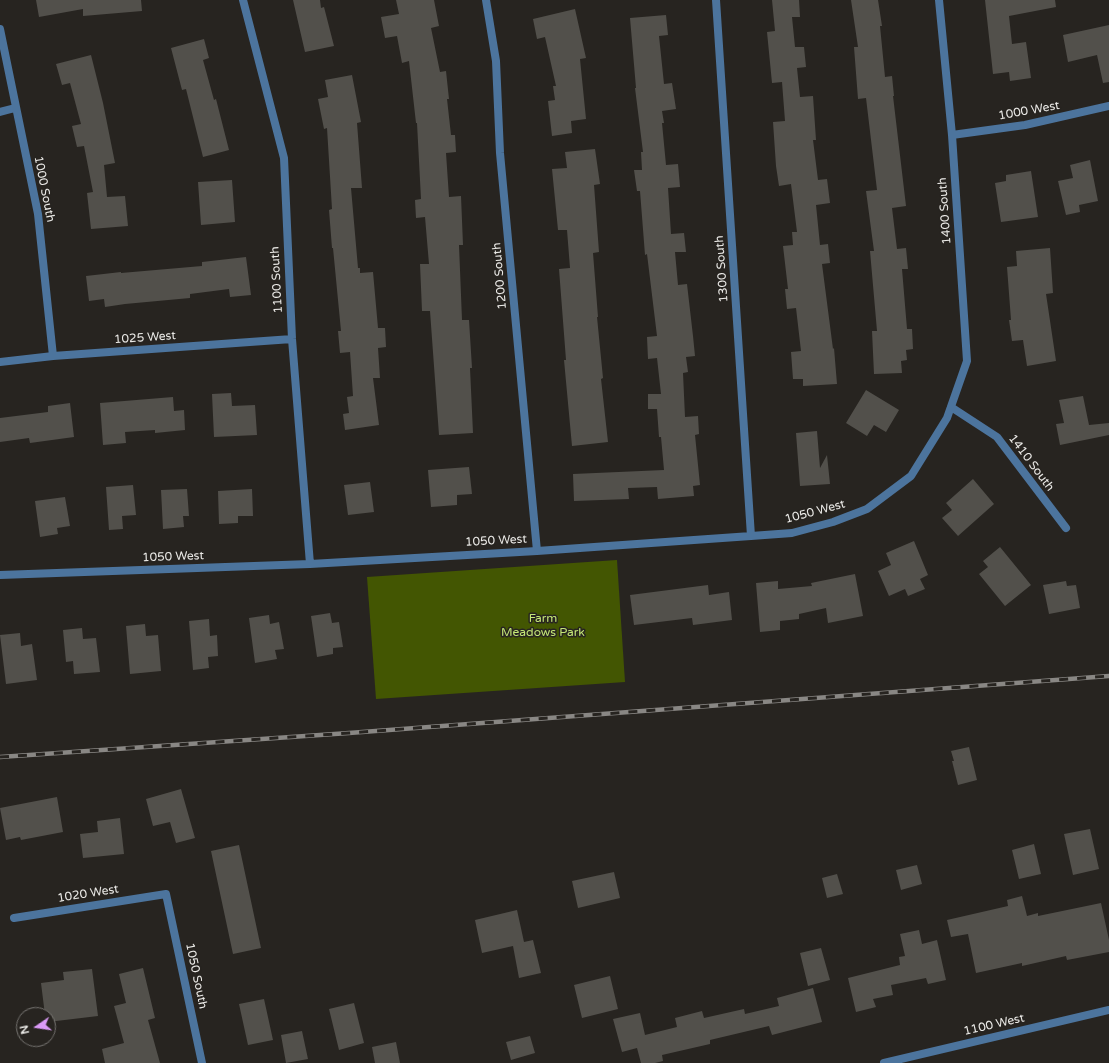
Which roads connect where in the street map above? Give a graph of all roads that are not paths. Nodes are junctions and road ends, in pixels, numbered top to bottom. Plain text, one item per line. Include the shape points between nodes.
1 (244, 0) edge
2 (486, 0) edge
3 (716, 0) edge
4 (939, 0) edge
5 (0, 29) edge
6 (1109, 106) edge
7 (15, 108) junction
8 (0, 112) edge
9 (952, 135) junction
10 (292, 339) junction
11 (53, 356) junction
12 (0, 362) edge
13 (951, 407) junction
14 (947, 418) joint
15 (1066, 528) dead end
16 (751, 536) junction
17 (537, 551) junction
18 (310, 564) junction
19 (0, 575) edge
20 (166, 894) joint
21 (14, 918) dead end
22 (1109, 1010) edge
23 (897, 1062) edge
24 (202, 1063) edge
25 (884, 1063) edge

1 - 10 street, 1100 South via 284,158
2 - 17 street, 1200 South via 496,62 500,153
3 - 16 street, 1300 South
4 - 9 street, 1400 South
5 - 7 street, 1000 South
6 - 9 street, 1000 West via 1025,125
7 - 8 street
7 - 11 street, 1000 South via 38,214
9 - 13 street, 1400 South via 966,362
10 - 11 street, 1025 West
10 - 18 street, 1100 South
11 - 12 street, 1025 West
13 - 14 street, 1400 South
13 - 15 street, 1410 South via 997,437
14 - 16 street, 1050 West via 910,476 867,509 833,522 792,533
16 - 17 street, 1050 West
17 - 18 street, 1050 West
18 - 19 street, 1050 West
20 - 21 street, 1020 West
20 - 24 street, 1050 South
22 - 23 street, 1100 West
23 - 25 street, 1100 West

